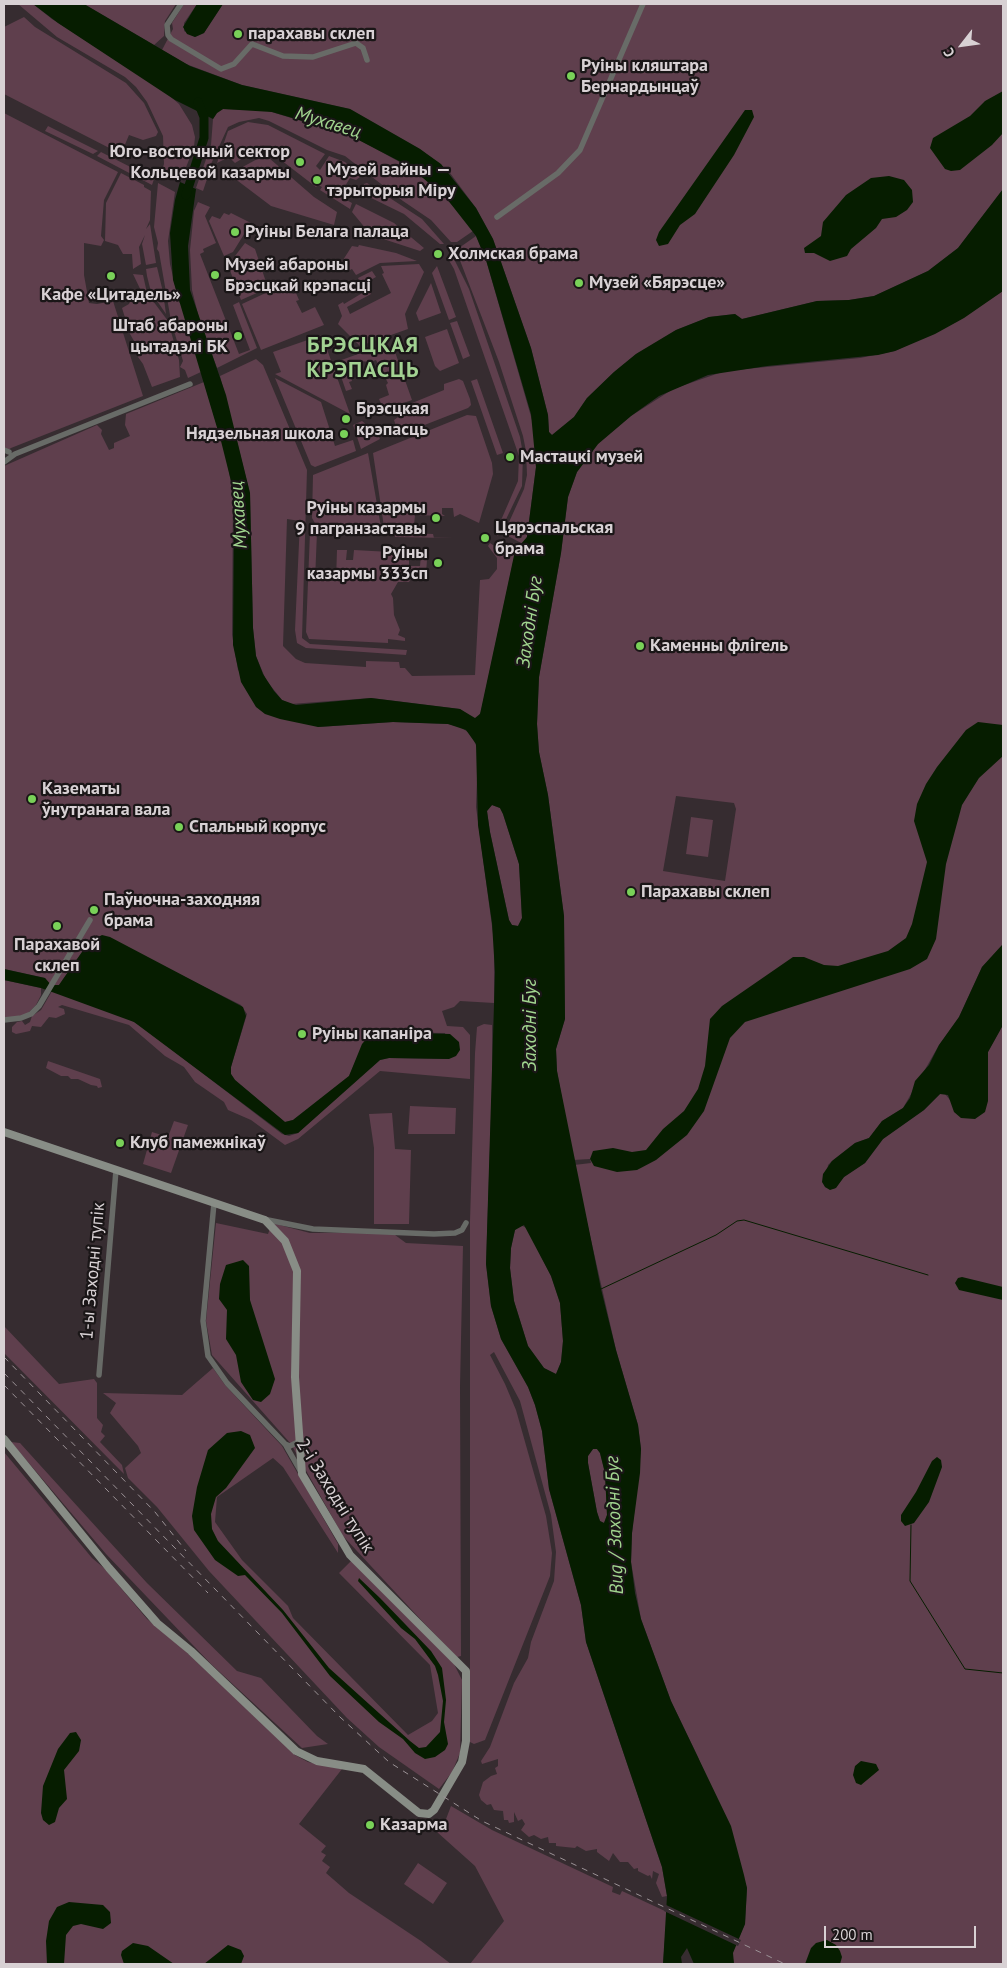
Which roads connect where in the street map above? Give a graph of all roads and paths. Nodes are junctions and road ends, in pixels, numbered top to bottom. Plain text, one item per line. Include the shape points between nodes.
1 (181, 4) edge
2 (643, 4) edge
3 (367, 60) dead end
4 (497, 217) dead end
5 (190, 384) dead end
6 (4, 462) edge
7 (90, 920) dead end
8 (4, 1020) edge
9 (4, 1132) edge
10 (116, 1170) junction
11 (214, 1203) junction
12 (260, 1219) junction
13 (466, 1223) dead end
14 (99, 1375) dead end
15 (4, 1439) edge
16 (298, 1442) junction
17 (285, 1444) junction
18 (302, 1474) junction

1 - 3 street via 167,25 168,35 221,69 234,64 252,44 283,56 313,57 356,43 363,48
2 - 4 street via 580,150 558,173
5 - 6 street via 15,454
7 - 8 street via 39,1006 22,1018
9 - 10 main road
10 - 11 main road
10 - 14 street, 1-ы Заходні тупік
11 - 12 main road
11 - 17 street, 2-і Заходні тупік via 203,1321 208,1356 227,1383
12 - 13 street via 313,1229 434,1234 455,1233
12 - 16 main road via 265,1220 285,1241 297,1271 295,1377
15 - 18 main road, 2-і Заходні тупік via 152,1617 296,1751 317,1761 364,1769 419,1813 428,1814 434,1810 462,1762 466,1741 466,1671 350,1555
16 - 17 street via 290,1446
16 - 18 main road
17 - 18 street, 2-і Заходні тупік

